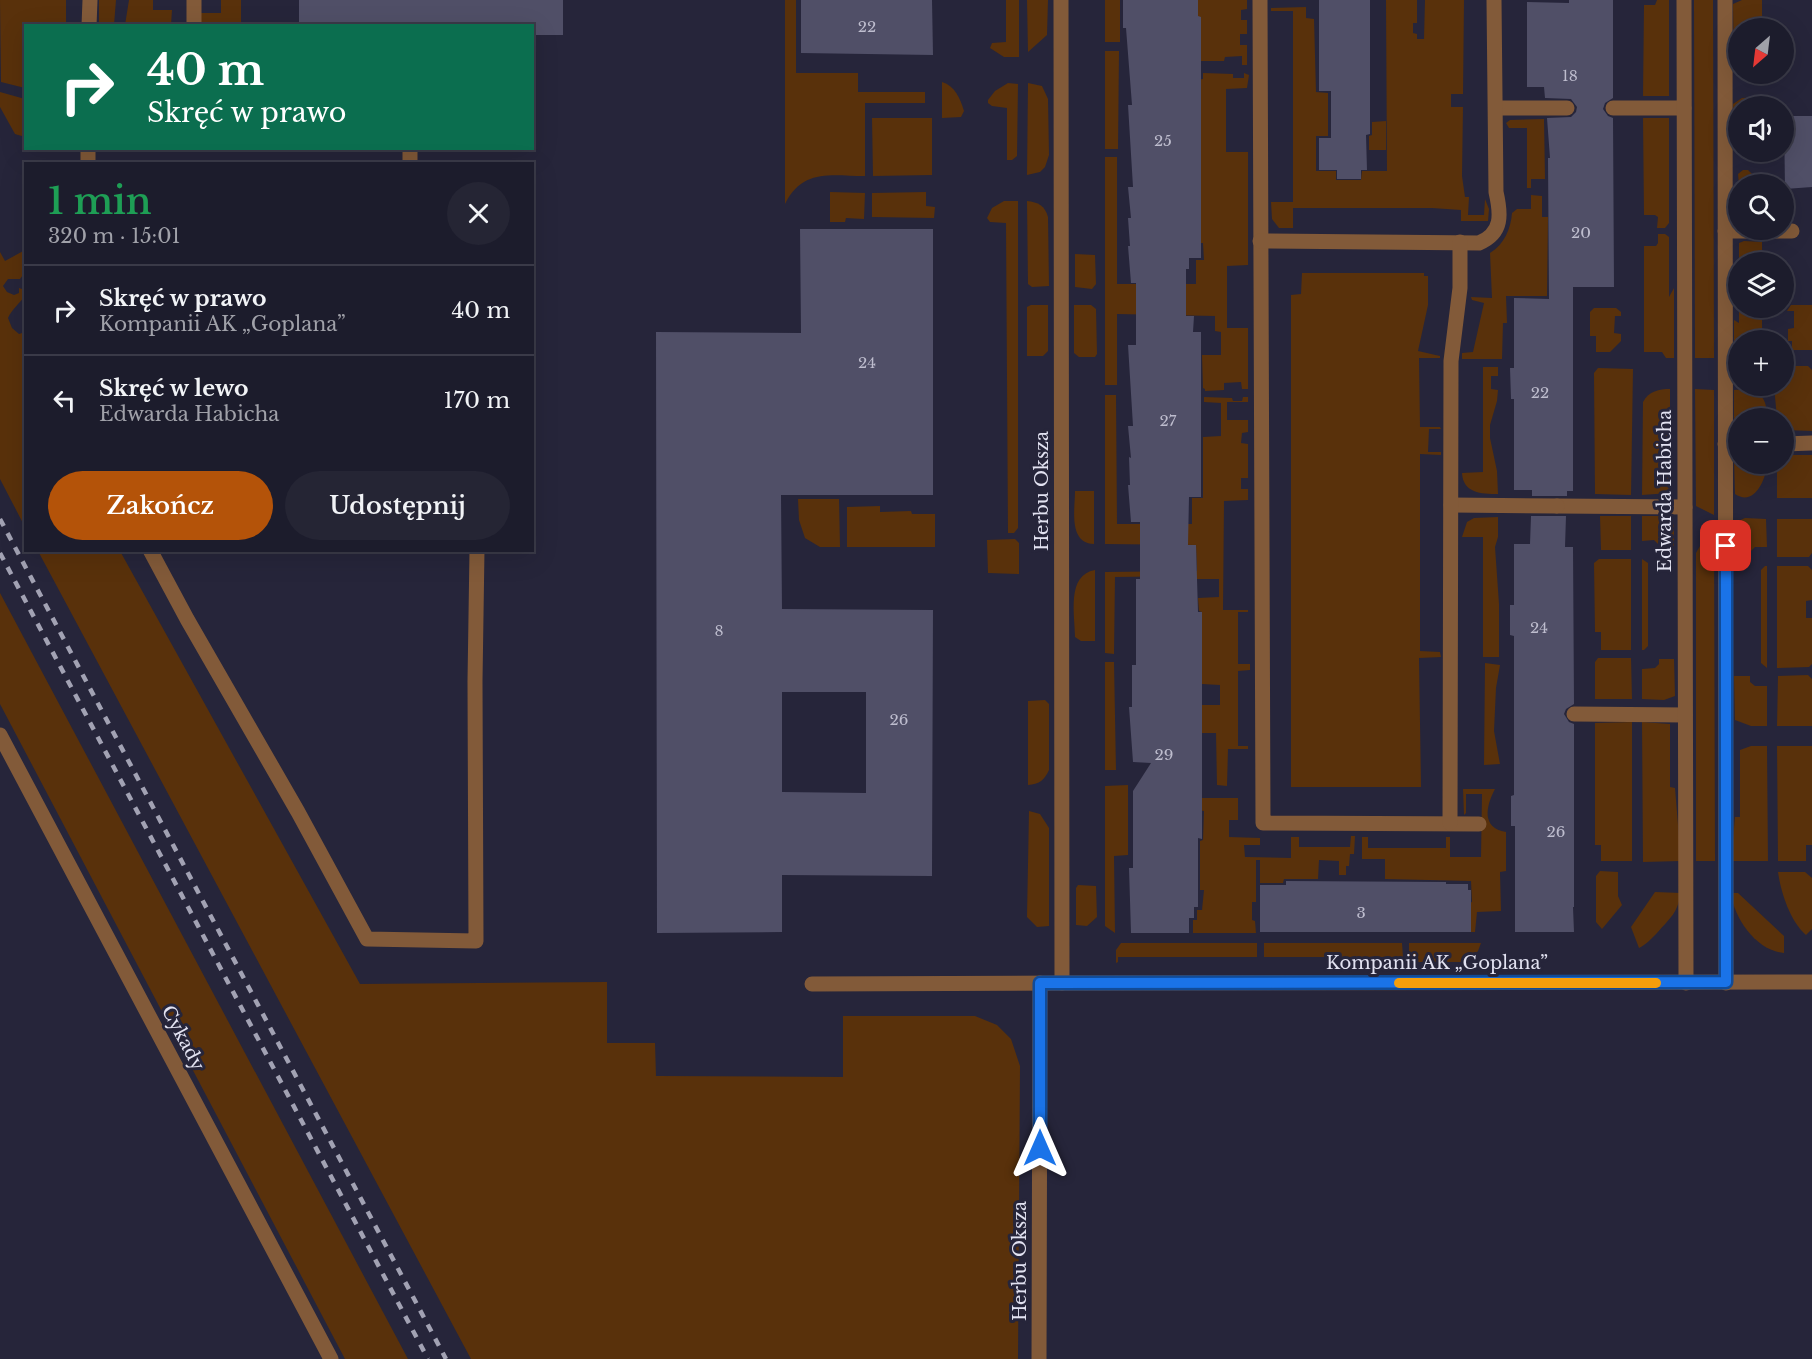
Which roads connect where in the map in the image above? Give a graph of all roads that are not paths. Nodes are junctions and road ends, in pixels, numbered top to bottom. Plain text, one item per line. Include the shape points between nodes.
1 (90, 0) edge
2 (194, 0) edge
3 (1061, 0) edge
4 (1260, 0) edge
5 (1494, 0) edge
6 (1684, 0) edge
7 (1725, 0) edge
8 (89, 24) edge
9 (194, 24) edge
10 (1496, 108) junction
11 (1567, 108) dead end
12 (1613, 108) dead end
13 (1684, 108) junction
14 (1725, 231) joint
15 (1260, 241) junction
16 (1460, 242) junction
17 (1731, 408) edge
18 (1794, 444) edge
19 (1812, 444) edge
20 (1732, 474) edge
21 (1451, 505) junction
22 (1685, 507) junction
23 (151, 552) edge
24 (477, 552) edge
25 (1574, 714) dead end
26 (1685, 714) junction
27 (0, 735) edge
28 (1450, 823) junction
29 (1479, 824) dead end
30 (1726, 982) junction
31 (1812, 982) edge
32 (1040, 983) junction
33 (1062, 983) junction
34 (1686, 983) junction
35 (812, 984) dead end
36 (331, 1359) edge
37 (1039, 1359) edge

1 - 8 street
2 - 9 street
3 - 33 street, Herbu Oksza
4 - 15 street
5 - 10 street
6 - 13 street, Edwarda Habicha
7 - 14 street
10 - 11 street
10 - 16 street via 1496,192 1500,208 1497,228 1491,237 1479,243
12 - 13 street
13 - 22 street, Edwarda Habicha
14 - 17 street
15 - 16 street
15 - 28 street via 1263,823
16 - 21 street via 1460,288 1451,362
18 - 19 street
20 - 30 street
21 - 22 street
21 - 28 street
22 - 26 street, Edwarda Habicha
23 - 24 street via 367,939 476,940
25 - 26 street
26 - 34 street, Edwarda Habicha
27 - 36 street, Cykady
28 - 29 street
30 - 31 street, Kompanii AK „Goplana”
30 - 34 street, Kompanii AK „Goplana”
32 - 33 street, Kompanii AK „Goplana”
32 - 35 street, Kompanii AK „Goplana”
32 - 37 street, Herbu Oksza
33 - 34 street, Kompanii AK „Goplana”

